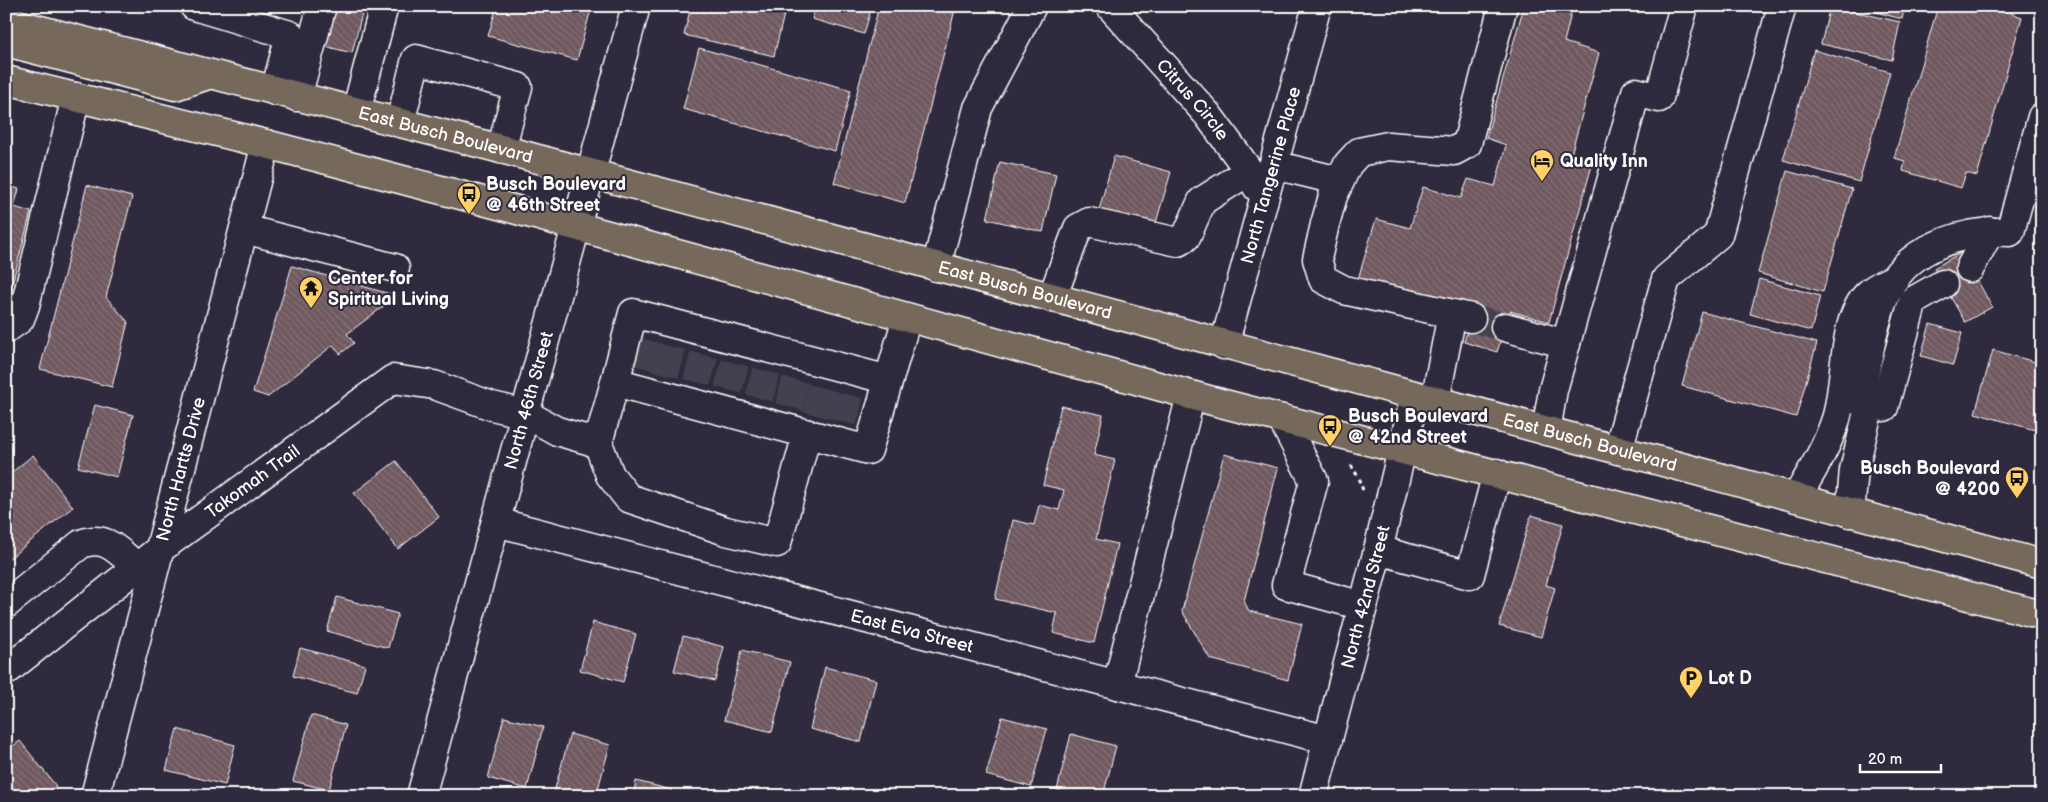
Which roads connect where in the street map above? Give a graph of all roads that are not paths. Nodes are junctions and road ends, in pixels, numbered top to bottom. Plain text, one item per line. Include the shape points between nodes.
1 (194, 6) edge
2 (322, 6) edge
3 (384, 6) edge
4 (636, 6) edge
5 (1032, 6) edge
6 (1110, 6) edge
7 (1317, 6) edge
8 (1503, 6) edge
9 (1684, 6) edge
10 (1782, 6) edge
11 (6, 21) edge
12 (6, 42) edge
13 (211, 74) junction
14 (6, 80) edge
15 (286, 94) junction
16 (76, 97) junction
17 (356, 112) junction
18 (2042, 117) edge
19 (400, 123) junction
20 (266, 144) junction
21 (501, 149) junction
22 (1262, 168) junction
23 (591, 173) junction
24 (1340, 181) junction
25 (576, 226) junction
26 (244, 230) junction
27 (1990, 231) junction
28 (936, 267) junction
29 (394, 268) dead end
30 (1970, 268) dead end
31 (1894, 278) junction
32 (1943, 284) dead end
33 (1052, 298) junction
34 (1908, 312) junction
35 (907, 318) junction
36 (1505, 328) tunnel mouth
37 (6, 329) edge
38 (1566, 344) junction
39 (1224, 345) junction
40 (889, 380) junction
41 (643, 381) junction
42 (1191, 395) junction
43 (1425, 399) junction
44 (1864, 401) junction
45 (526, 414) junction
46 (1282, 419) junction
47 (801, 424) junction
48 (1546, 431) junction
49 (598, 443) junction
50 (1403, 449) junction
51 (1618, 450) junction
52 (1497, 473) junction
53 (1796, 498) junction
54 (1850, 512) junction
55 (496, 522) junction
56 (160, 549) junction
57 (1378, 550) junction
58 (2042, 564) edge
59 (137, 567) junction
60 (6, 604) edge
61 (1363, 606) junction
62 (2042, 606) edge
63 (2011, 607) junction
64 (2042, 615) edge
65 (6, 671) edge
66 (1117, 684) junction
67 (1328, 740) junction
68 (95, 796) edge
69 (422, 796) edge
70 (1313, 796) edge

1 - 15 street via 290,36
2 - 15 street
3 - 17 street
4 - 23 street, North 46th Street
5 - 28 street via 978,108
6 - 22 street, Citrus Circle via 1208,116
7 - 22 street, North Tangerine Place
8 - 24 street via 1467,144 1454,151 1388,146 1359,152 1348,164
9 - 38 street via 1659,98 1636,92
10 - 51 street via 1718,235 1666,280
11 - 13 main road, East Busch Boulevard
12 - 13 main road via 175,86
13 - 15 main road, East Busch Boulevard
14 - 16 main road
15 - 17 main road, East Busch Boulevard
16 - 20 main road
16 - 37 street via 25,306 20,318
17 - 19 main road, East Busch Boulevard
18 - 27 street via 2010,232
19 - 21 main road, East Busch Boulevard
19 - 21 street via 416,60 518,87
20 - 25 main road
20 - 26 street, North Hartts Drive
21 - 23 main road, East Busch Boulevard
22 - 24 street
22 - 33 street via 1202,201 1186,237 1178,242 1089,222 1078,228
22 - 39 street, North Tangerine Place via 1264,201
23 - 25 street, North 46th Street
23 - 28 main road, East Busch Boulevard
24 - 43 street, North 42nd Street via 1324,224 1317,259 1323,279 1344,290 1461,316
25 - 35 main road
25 - 45 street, North 46th Street
26 - 29 street
26 - 56 street, North Hartts Drive
27 - 30 street
27 - 31 street via 1934,246 1914,257
28 - 33 main road, East Busch Boulevard
31 - 34 street via 1908,290
31 - 44 street via 1882,303
32 - 34 street via 1913,301
33 - 39 main road, East Busch Boulevard
34 - 44 street
35 - 40 street
35 - 42 main road
36 - 38 street
38 - 48 street
39 - 43 main road, East Busch Boulevard
40 - 41 street via 853,381 664,331 633,313
40 - 47 street via 868,450 840,432
41 - 47 street via 694,392
41 - 49 street
42 - 46 main road
42 - 66 street
43 - 48 main road, East Busch Boulevard
43 - 50 street, North 42nd Street
44 - 53 street via 1836,419 1822,454
44 - 54 street
45 - 49 street, Takomah Trail via 557,432
45 - 55 street, North 46th Street
45 - 56 street, Takomah Trail via 492,406 434,385 393,379
46 - 50 main road
46 - 61 street via 1314,481 1286,585
47 - 49 street via 777,543 726,531 628,498 610,475
48 - 51 main road, East Busch Boulevard
50 - 52 main road
50 - 57 street, North 42nd Street
51 - 53 main road, East Busch Boulevard
52 - 57 street via 1470,575
52 - 63 main road
53 - 54 main road, East Busch Boulevard
54 - 58 main road, East Busch Boulevard
55 - 66 street, East Eva Street
55 - 69 street, North 46th Street
56 - 59 street, Takomah Trail
56 - 68 street, North Hartts Drive
57 - 61 street, North 42nd Street
59 - 60 street via 105,542 92,540 81,544
59 - 65 street, Takomah Trail
61 - 67 street, North 42nd Street
62 - 63 main road
63 - 64 main road
66 - 67 street, East Eva Street
67 - 70 street, North 42nd Street

